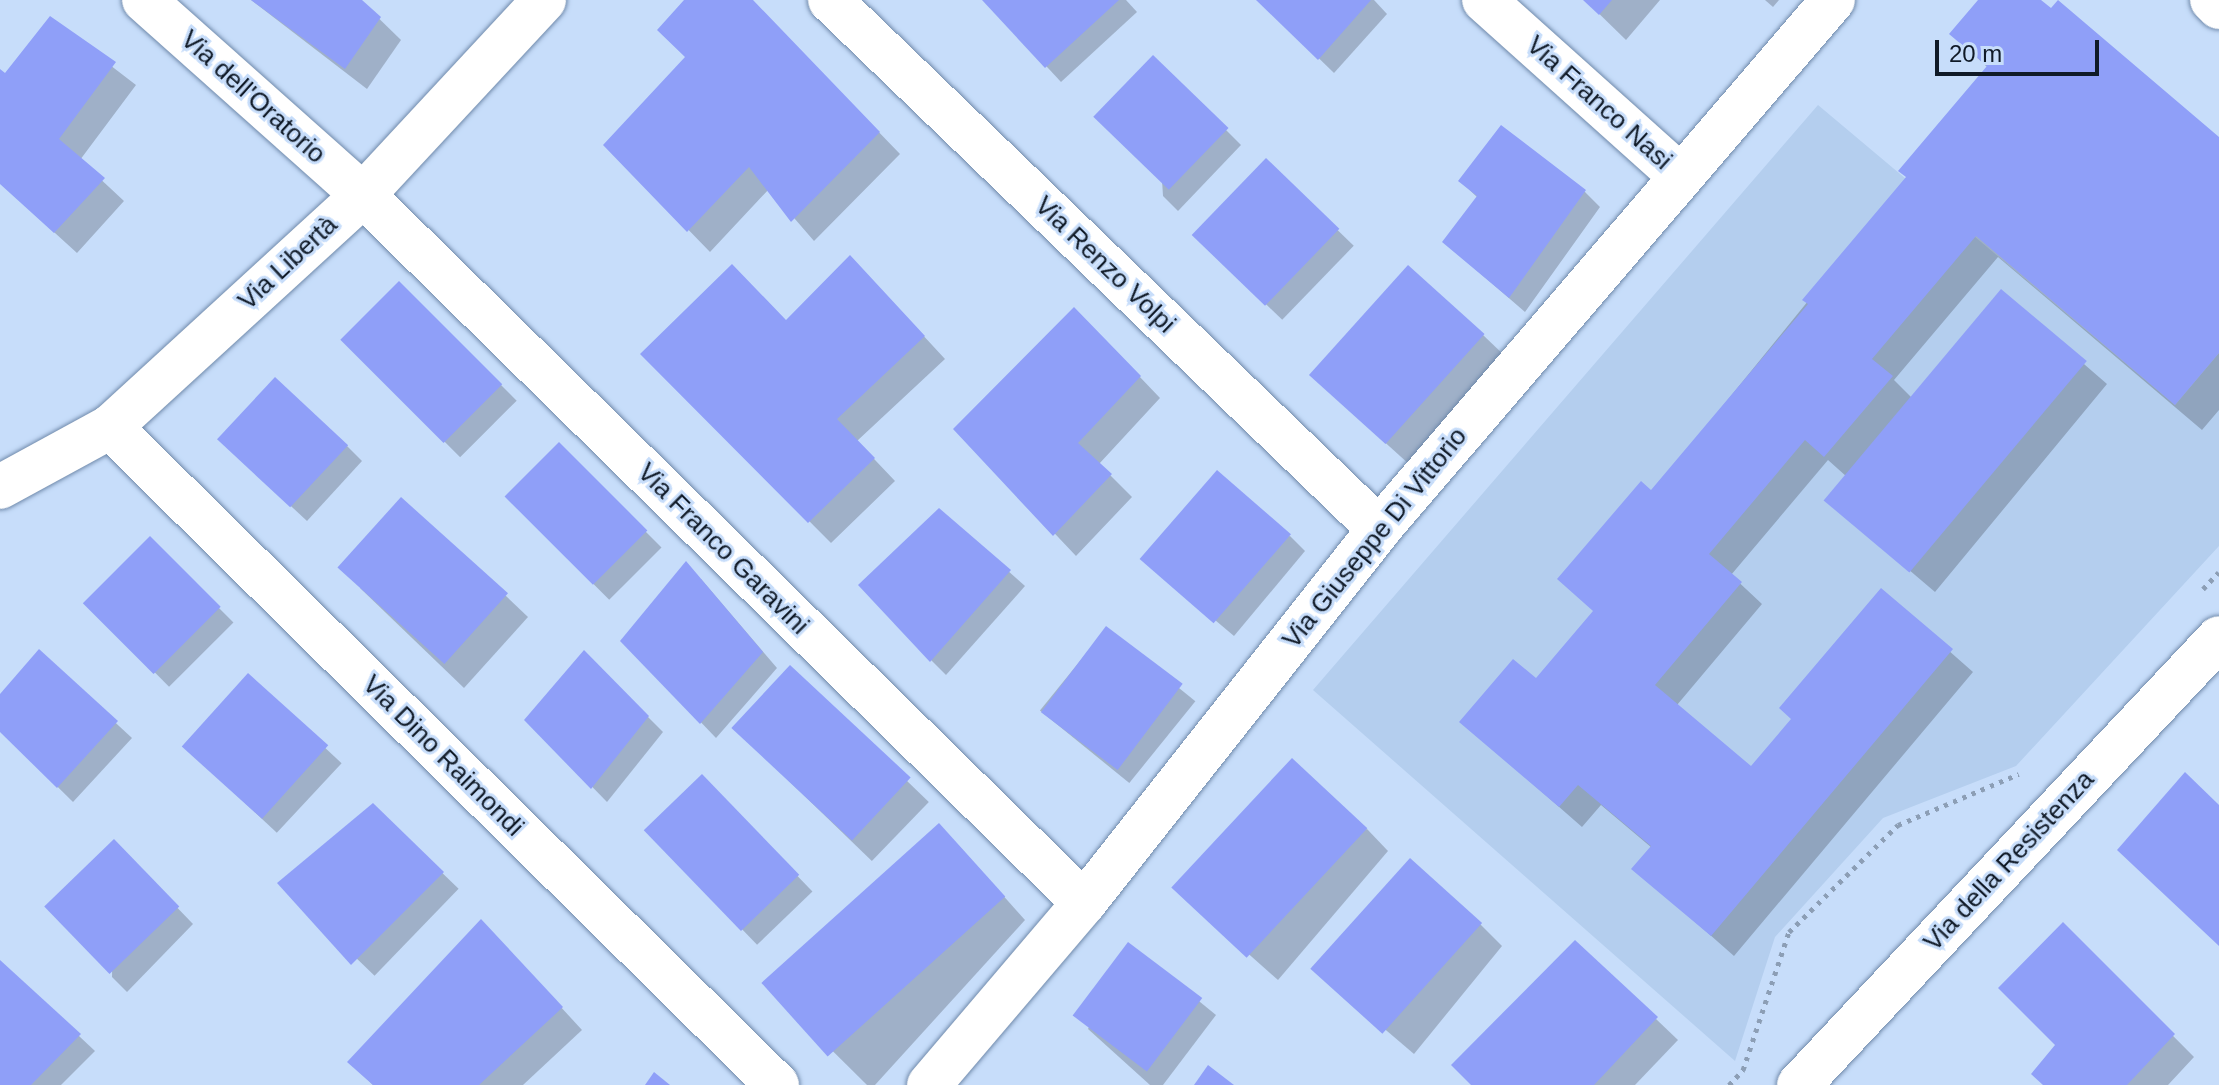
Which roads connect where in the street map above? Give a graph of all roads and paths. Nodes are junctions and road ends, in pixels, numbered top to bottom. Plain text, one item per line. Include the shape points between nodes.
1 (144, 0) edge
2 (544, 0) edge
3 (830, 0) edge
4 (1484, 0) edge
5 (1833, 0) edge
6 (2212, 0) edge
7 (2219, 7) edge
8 (1679, 175) junction
9 (363, 195) junction
10 (110, 427) junction
11 (0, 487) edge
12 (1379, 529) junction
13 (2219, 572) edge
14 (2197, 594) dead end
15 (2219, 638) edge
16 (2023, 773) dead end
17 (1084, 903) junction
18 (777, 1085) edge
19 (929, 1085) edge
20 (1729, 1085) edge
21 (1799, 1085) edge

1 - 9 street, Via dell'Oratorio
2 - 9 street, Via Libertà
3 - 12 street, Via Renzo Volpi
4 - 8 street, Via Franco Nasi
5 - 8 street, Via Giuseppe Di Vittorio
6 - 7 street
8 - 12 street, Via Giuseppe Di Vittorio
9 - 10 street, Via Libertà
9 - 17 street, Via Franco Garavini
10 - 11 street, Via Libertà
10 - 18 street, Via Dino Raimondi
12 - 17 street, Via Giuseppe Di Vittorio
13 - 14 path
15 - 21 street, Via della Resistenza
16 - 20 path via 1898,825 1789,932 1743,1070
17 - 19 street, Via Giuseppe Di Vittorio

